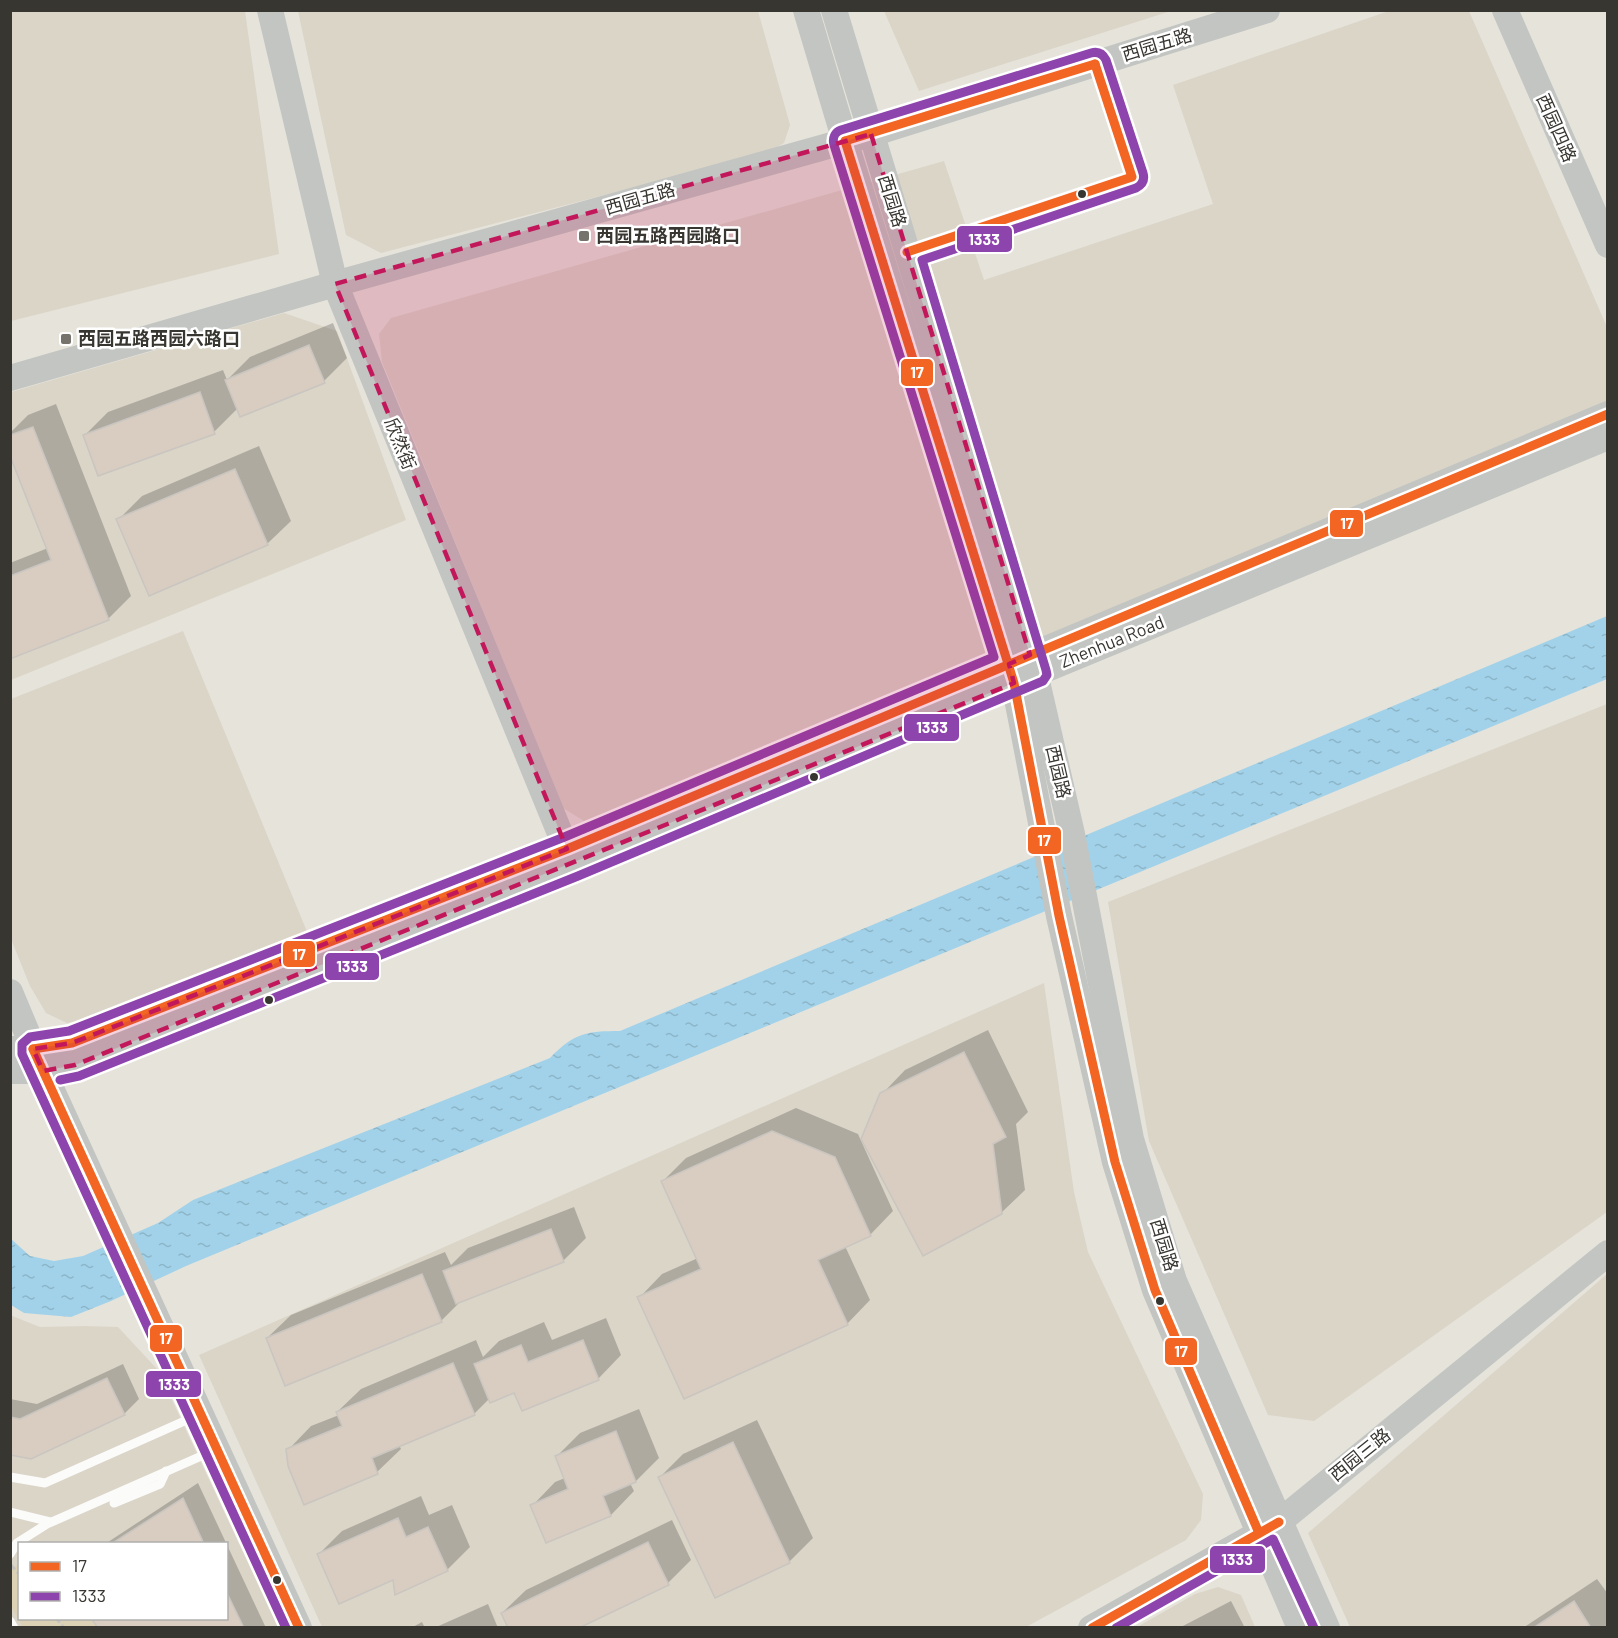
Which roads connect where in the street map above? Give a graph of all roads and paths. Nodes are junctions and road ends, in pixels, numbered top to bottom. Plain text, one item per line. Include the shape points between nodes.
1 (270, 10) edge
2 (806, 10) edge
3 (834, 10) edge
4 (1267, 10) edge
5 (1505, 10) edge
6 (1095, 64) junction
7 (871, 134) junction
8 (844, 141) junction
9 (1608, 245) edge
10 (907, 252) junction
11 (335, 284) junction
12 (10, 378) edge
13 (1608, 414) edge
14 (1608, 437) edge
15 (1022, 669) junction
16 (570, 857) junction
17 (10, 992) edge
18 (29, 1056) edge
19 (10, 1071) edge
20 (1608, 1252) edge
21 (200, 1414) junction
22 (216, 1449) junction
23 (166, 1471) junction
24 (10, 1477) edge
25 (114, 1503) dead end
26 (10, 1512) edge
27 (51, 1522) junction
28 (1269, 1527) junction
29 (19, 1542) edge
30 (10, 1621) edge
31 (14, 1628) edge
32 (298, 1628) edge
33 (1091, 1628) edge
34 (1300, 1628) edge
35 (1326, 1628) edge

1 - 11 main road, 欣然街
2 - 8 main road, 西园路
3 - 7 main road, 西园路
4 - 6 main road, 西园五路
5 - 9 main road, 西园四路
6 - 7 main road, 西园五路
6 - 10 lane via 1132,177
7 - 8 main road, 西园五路
7 - 10 main road, 西园路
8 - 11 main road, 西园五路
8 - 15 main road, 西园路
10 - 15 main road, 西园路
11 - 12 main road, 西园五路
11 - 16 main road, 欣然街
13 - 15 main road, Zhenhua Road
14 - 15 main road, Zhenhua Road
15 - 16 main road, Zhenhua Road
15 - 28 main road, 西园路 via 1072,834 1131,1139 1174,1281
15 - 28 main road, 西园路 via 1044,842 1115,1162 1155,1290
16 - 18 main road, Zhenhua Road via 75,1065
17 - 18 main road
18 - 19 main road, Zhenhua Road
18 - 21 main road via 111,1218
20 - 28 main road, 西园三路
21 - 22 main road
21 - 24 lane via 45,1483
22 - 23 lane
22 - 32 main road
23 - 25 lane via 160,1484
23 - 27 lane
26 - 27 lane
27 - 29 lane
28 - 33 main road, 西园三路
28 - 34 main road, 西园路
28 - 35 main road, 西园路
30 - 31 lane

